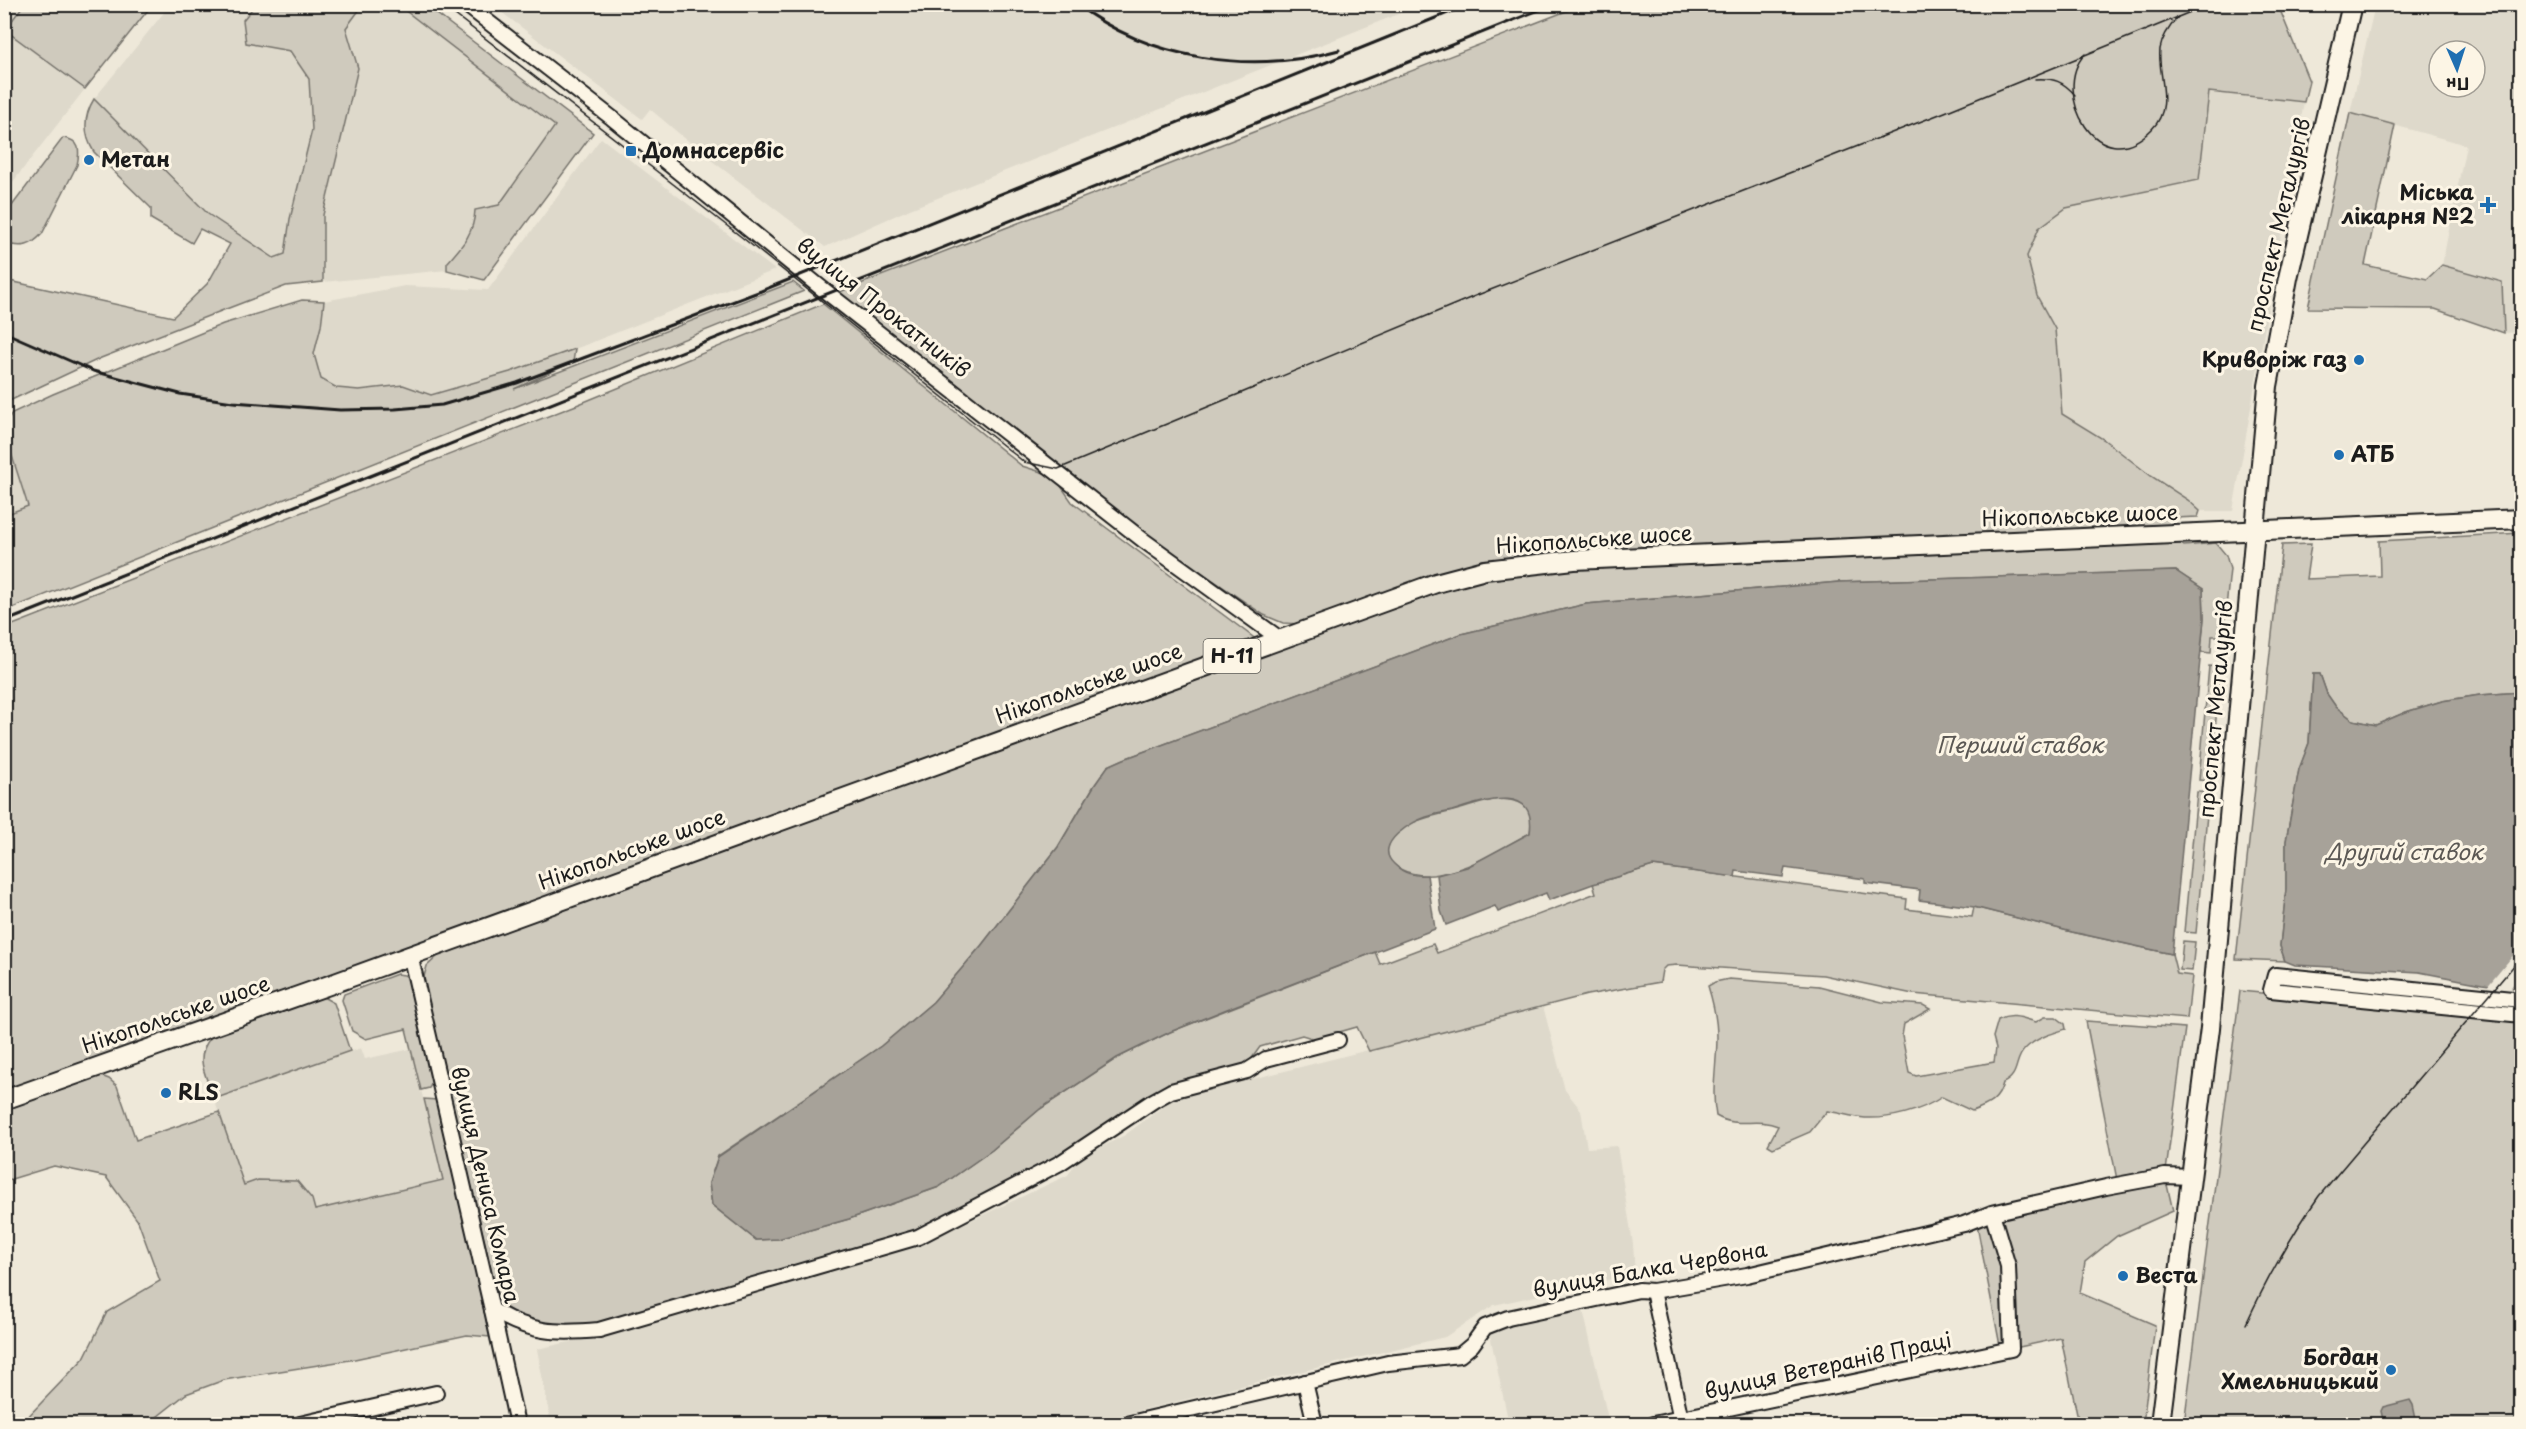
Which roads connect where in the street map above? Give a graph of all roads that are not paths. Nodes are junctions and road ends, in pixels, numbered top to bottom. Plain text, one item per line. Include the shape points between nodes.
1 (465, 4) edge
2 (2352, 4) edge
3 (2522, 519) edge
4 (2255, 531) junction
5 (1280, 639) junction
6 (410, 954) junction
7 (2341, 982) junction
8 (2339, 997) junction
9 (2522, 1000) edge
10 (2522, 1015) edge
11 (1338, 1040) dead end
12 (4, 1100) edge
13 (2192, 1177) junction
14 (1992, 1213) junction
15 (1653, 1292) junction
16 (492, 1310) junction
17 (1305, 1382) junction
18 (436, 1393) dead end
19 (1681, 1421) edge
20 (300, 1425) edge
21 (516, 1425) edge
22 (1126, 1425) edge
23 (1315, 1425) edge
24 (1653, 1425) edge
25 (2160, 1425) edge

1 - 5 street, вулиця Прокатників via 1143,540
2 - 4 main road, проспект Металургів via 2276,334
3 - 4 main road, Нікопольське шосе / Н-11
4 - 5 main road, Нікопольське шосе / Н-11 via 1563,561 1485,570 1436,583
4 - 13 main road, проспект Металургів via 2210,1028
5 - 6 main road, Нікопольське шосе / Н-11
6 - 12 main road, Нікопольське шосе / Н-11
6 - 16 street, вулиця Дениса Комара
7 - 8 street
7 - 8 street via 2275,975 2271,990
7 - 9 street
8 - 10 street
11 - 16 street via 1266,1059 1247,1071 1171,1091 1060,1163 918,1237 599,1330 533,1330
13 - 14 street, вулиця Балка Червона via 2165,1176
13 - 25 main road, проспект Металургів
14 - 15 street, вулиця Балка Червона via 1964,1224 1746,1275
14 - 19 street, вулиця Ветеранів Праці via 2008,1266 2011,1349
15 - 17 street, вулиця Балка Червона via 1639,1290 1508,1318 1485,1327 1460,1355 1388,1363
15 - 19 street
16 - 21 street, вулиця Дениса Комара
17 - 22 street, вулиця Балка Червона
17 - 23 street
18 - 20 street
19 - 24 street, вулиця Ветеранів Праці

